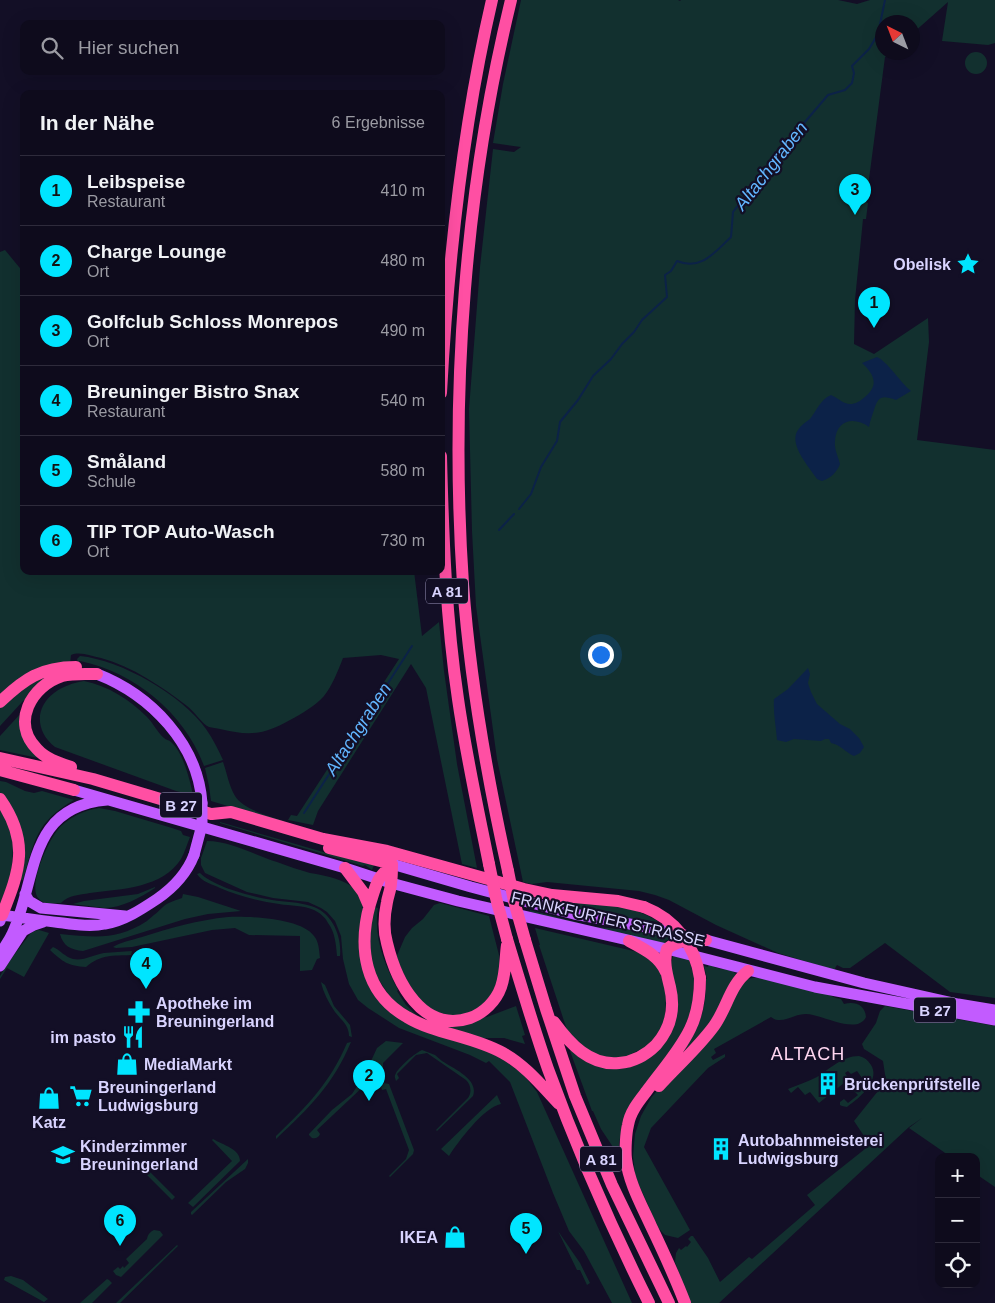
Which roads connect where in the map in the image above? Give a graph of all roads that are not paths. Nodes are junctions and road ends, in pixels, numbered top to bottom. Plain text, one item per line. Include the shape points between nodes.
1 (492, 0) edge
2 (511, 0) edge
3 (445, 327) edge
4 (445, 561) edge
5 (97, 674) junction
6 (0, 702) edge
7 (0, 758) edge
8 (0, 770) edge
9 (92, 780) junction
10 (74, 790) joint
11 (0, 799) edge
12 (111, 800) junction
13 (212, 814) junction
14 (392, 864) junction
15 (345, 868) junction
16 (385, 881) junction
17 (25, 894) junction
18 (370, 906) junction
19 (126, 916) junction
20 (18, 918) junction
21 (1, 919) edge
22 (45, 921) junction
23 (507, 939) junction
24 (629, 940) junction
25 (706, 940) junction
26 (667, 949) junction
27 (0, 954) edge
28 (0, 966) edge
29 (748, 970) junction
30 (666, 973) junction
31 (546, 1009) junction
32 (995, 1010) edge
33 (995, 1020) edge
34 (563, 1108) junction
35 (627, 1133) junction
36 (648, 1303) edge
37 (669, 1303) edge
38 (685, 1303) edge

1 - 3 highway via 473,93 456,209
2 - 31 highway, A 81, bridge via 482,145 461,346 459,446 463,584 486,767 514,901
4 - 23 highway, A 81, bridge via 458,698 472,783
5 - 6 highway via 76,667 45,671 27,679
5 - 9 highway via 63,676 44,686 30,701 25,720 26,730 36,749 53,760 77,768
5 - 19 main road, bridge via 131,693 159,715 183,744 193,763 202,798 203,818 189,865 168,890
7 - 9 highway, B 27
8 - 10 highway, B 27
9 - 13 highway, B 27
10 - 12 main road, B 27
11 - 21 highway via 11,816 20,853 16,877
12 - 15 main road, FRANKFURTER STRASSE / B 27
12 - 17 main road via 77,807 52,825 42,841
13 - 14 highway, FRANKFURTER STRASSE / B 27
13 - 35 highway, bridge via 231,812 524,890 618,901 644,907 667,919 684,936 696,958 700,999 690,1028 636,1106 627,1125
14 - 16 highway
14 - 25 main road, FRANKFURTER STRASSE / B 27 via 574,914
15 - 16 main road, FRANKFURTER STRASSE / B 27
15 - 18 highway
16 - 18 highway via 375,888
16 - 23 highway via 384,932 387,944 405,989 431,1015 458,1021 472,1017 488,1006 498,995 504,978
16 - 24 main road, FRANKFURTER STRASSE / B 27
17 - 19 main road via 29,901 48,908
17 - 20 main road
18 - 34 highway via 364,928 364,950 371,976 384,999 406,1017 421,1024 503,1053 517,1062
19 - 22 main road via 90,926
20 - 21 main road
20 - 22 main road
20 - 27 main road
22 - 28 main road via 23,930
23 - 34 highway, A 81
24 - 26 main road, FRANKFURTER STRASSE / B 27
24 - 30 highway via 656,958
25 - 26 highway, B 27 via 683,941
25 - 32 main road, FRANKFURTER STRASSE / B 27 via 864,983
26 - 29 main road, FRANKFURTER STRASSE / B 27
26 - 30 highway
29 - 33 main road, FRANKFURTER STRASSE / B 27 via 815,987
29 - 35 highway via 738,980 715,1025 654,1091
30 - 31 highway via 672,999 668,1026 651,1050 626,1062 599,1062 587,1056 569,1041
31 - 37 highway, A 81 via 612,1185
34 - 36 highway, A 81 via 596,1192
35 - 38 highway via 626,1157 634,1190

